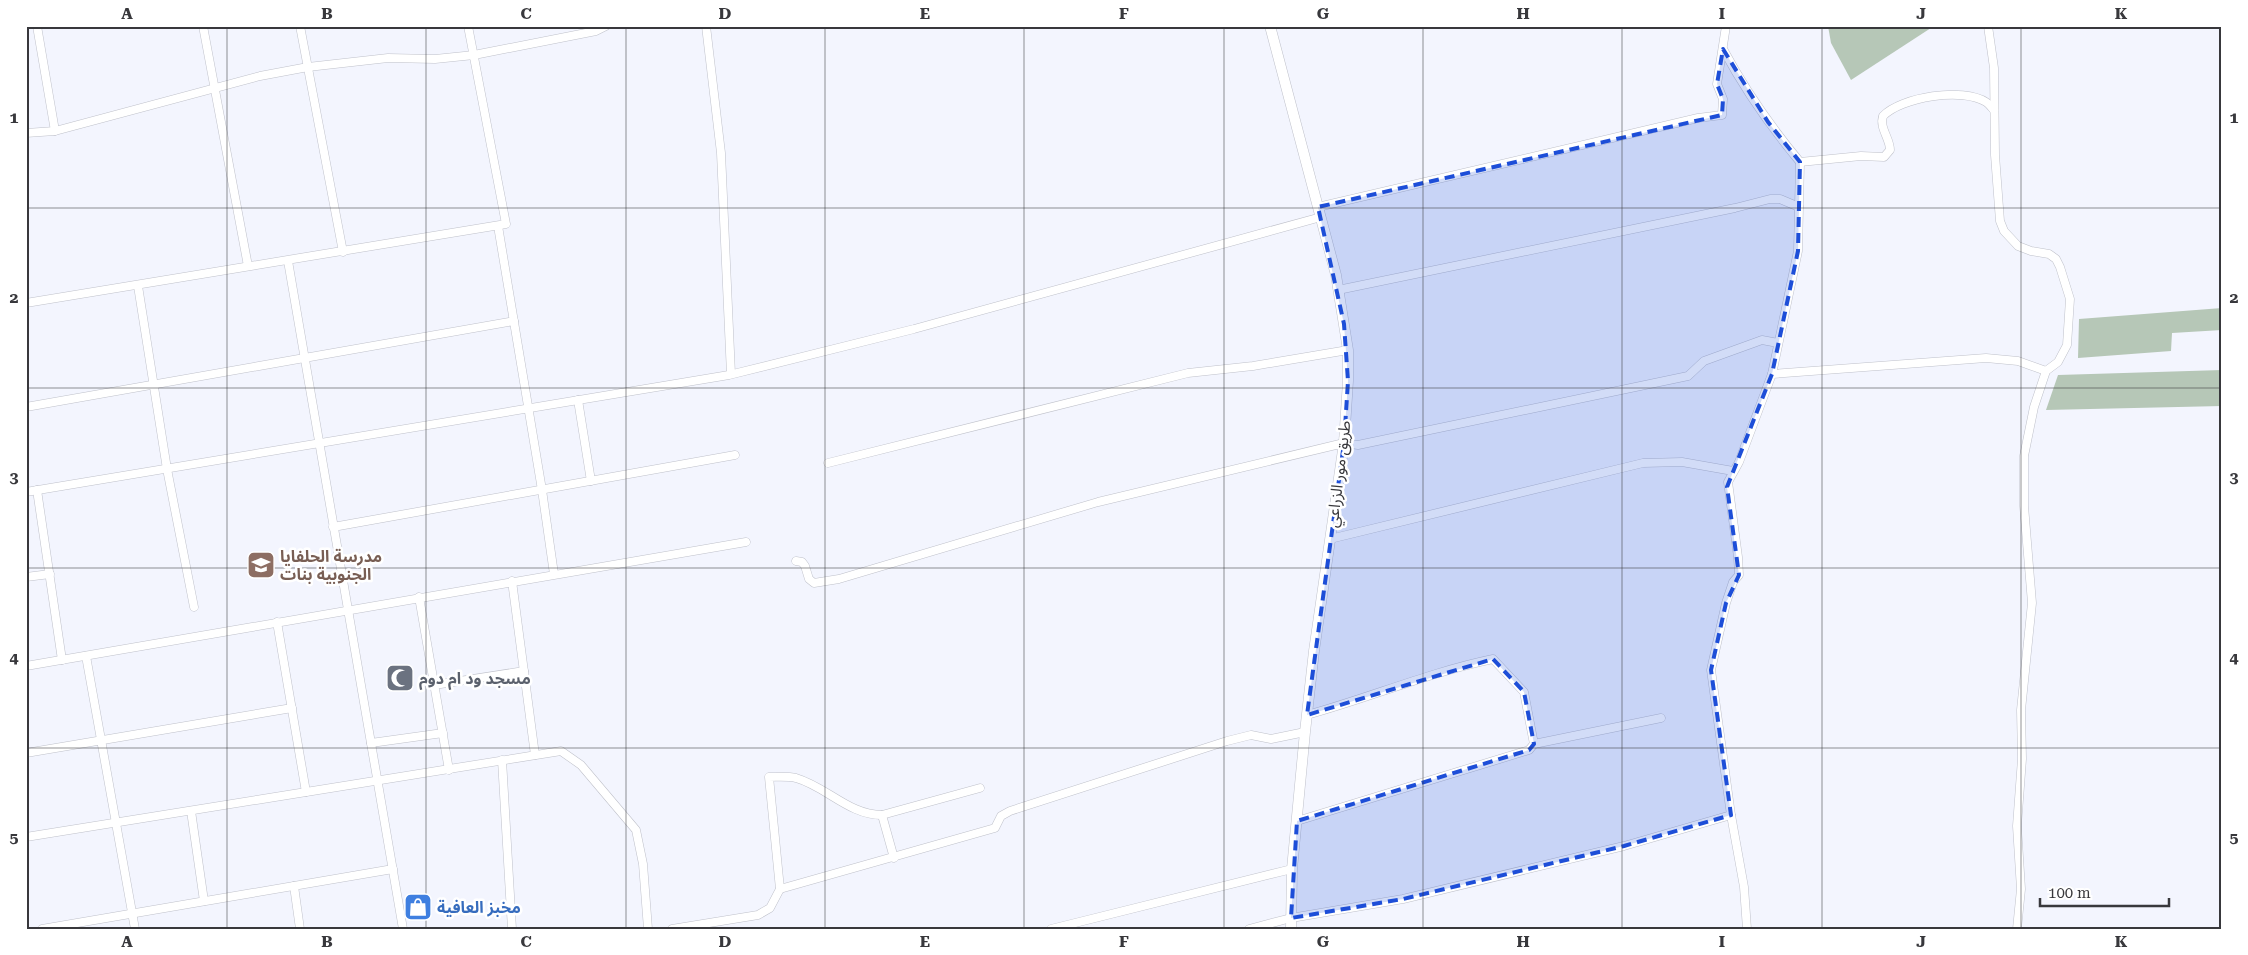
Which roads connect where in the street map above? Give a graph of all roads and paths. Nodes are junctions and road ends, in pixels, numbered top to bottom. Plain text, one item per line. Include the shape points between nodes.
1 (37, 26) edge
2 (203, 26) edge
3 (300, 26) edge
4 (468, 26) edge
5 (606, 26) edge
6 (706, 26) edge
7 (1270, 26) edge
8 (1726, 26) edge
9 (1988, 26) edge
10 (1724, 49) junction
11 (474, 55) junction
12 (308, 67) junction
13 (213, 89) junction
14 (1994, 110) junction
15 (55, 131) junction
16 (26, 133) edge
17 (1800, 162) junction
18 (1799, 208) junction
19 (1320, 212) junction
20 (498, 226) junction
21 (342, 252) junction
22 (288, 261) junction
23 (248, 266) junction
24 (138, 286) junction
25 (1338, 290) junction
26 (26, 303) edge
27 (514, 322) junction
28 (1778, 343) junction
29 (1348, 350) junction
30 (306, 358) junction
31 (2046, 371) junction
32 (731, 374) junction
33 (1772, 374) junction
34 (153, 386) junction
35 (578, 400) junction
36 (26, 407) edge
37 (529, 409) junction
38 (1344, 442) junction
39 (319, 445) junction
40 (735, 455) dead end
41 (828, 463) dead end
42 (167, 469) junction
43 (1733, 471) junction
44 (591, 481) junction
45 (37, 490) junction
46 (542, 490) junction
47 (26, 492) edge
48 (333, 527) junction
49 (1330, 539) junction
50 (746, 542) dead end
51 (796, 561) dead end
52 (50, 574) junction
53 (554, 574) junction
54 (26, 577) edge
55 (512, 581) junction
56 (419, 597) junction
57 (194, 607) dead end
58 (347, 609) junction
59 (277, 622) junction
60 (86, 656) junction
61 (62, 660) junction
62 (26, 666) edge
63 (524, 670) junction
64 (434, 685) junction
65 (292, 708) junction
66 (1307, 715) junction
67 (1660, 718) dead end
68 (1305, 732) junction
69 (443, 733) junction
70 (101, 740) junction
71 (371, 743) junction
72 (1534, 744) junction
73 (26, 753) edge
74 (535, 755) junction
75 (502, 760) junction
76 (449, 770) junction
77 (377, 781) junction
78 (980, 788) dead end
79 (306, 792) junction
80 (191, 811) junction
81 (882, 815) junction
82 (1731, 815) junction
83 (1297, 820) junction
84 (116, 823) junction
85 (26, 837) edge
86 (894, 858) junction
87 (393, 869) junction
88 (1292, 869) junction
89 (294, 886) junction
90 (780, 889) junction
91 (204, 901) junction
92 (132, 914) junction
93 (710, 923) junction
94 (1291, 924) edge
95 (42, 929) edge
96 (135, 929) edge
97 (300, 929) edge
98 (403, 929) edge
99 (512, 929) edge
100 (648, 929) edge
101 (672, 929) edge
102 (720, 929) edge
103 (1051, 929) edge
104 (1249, 929) edge
105 (1747, 929) edge
106 (2017, 929) edge

1 - 15 street
2 - 13 street
3 - 12 street
4 - 11 street
5 - 11 street via 596,31
6 - 32 street via 721,153
7 - 19 street, طريق مور الزراعي
8 - 10 street
9 - 14 street via 1994,68
10 - 17 street via 1741,82
10 - 19 street via 1717,84 1723,100 1722,115 1698,118
11 - 12 street via 435,59 388,58
11 - 20 street via 506,224
12 - 13 street
12 - 21 street
13 - 15 street
13 - 23 street
14 - 17 street via 1986,102 1954,94 1919,99 1902,104 1882,116 1890,144 1890,150 1884,157
14 - 31 street via 1998,212 2004,232 2018,246 2056,259 2070,299 2067,345 2058,362
15 - 16 street
17 - 18 street
18 - 25 street via 1780,199 1770,199
18 - 28 street via 1798,251
19 - 25 street, طريق مور الزراعي
19 - 32 street via 914,329
20 - 21 street
20 - 27 street
21 - 22 street
22 - 23 street
22 - 30 street
23 - 24 street
24 - 26 street
24 - 34 street
25 - 29 street, طريق مور الزراعي
27 - 30 street
27 - 37 street
28 - 33 street
28 - 38 street via 1762,340 1704,361 1688,376 1358,444
29 - 38 street, طريق مور الزراعي
29 - 41 street via 1188,373
30 - 34 street
30 - 39 street
31 - 33 street via 2018,361 1986,358
31 - 106 street via 2034,407 2024,456 2024,506 2032,603 2021,710 2022,759 2017,826 2021,889
32 - 35 street
33 - 43 street
34 - 36 street
34 - 42 street
35 - 37 street
35 - 44 street
37 - 39 street
37 - 46 street
38 - 49 street, طريق مور الزراعي
38 - 51 street via 1098,502 839,579 814,583 802,562
39 - 42 street
39 - 48 street
40 - 44 street
42 - 45 street
42 - 57 street
43 - 49 street via 1682,462 1643,463
43 - 82 street via 1727,487 1738,575 1726,603 1711,670
44 - 46 street
45 - 47 street
45 - 52 street
46 - 48 street
46 - 53 street
48 - 58 street
49 - 66 street, طريق مور الزراعي
50 - 53 street
52 - 54 street
52 - 61 street
53 - 55 street
55 - 56 street
55 - 63 street
56 - 58 street
56 - 64 street
58 - 59 street
58 - 71 street
59 - 60 street
59 - 65 street
60 - 61 street
60 - 70 street
61 - 62 street
63 - 64 street
63 - 74 street
64 - 69 street
65 - 70 street
65 - 79 street
66 - 68 street, طريق مور الزراعي
66 - 72 street via 1462,665 1493,659 1524,692
67 - 72 street
68 - 83 street, طريق مور الزراعي
68 - 86 street via 1271,739 1251,735 1227,740 1010,811 1001,816 995,828
69 - 71 street
69 - 76 street
70 - 73 street
70 - 84 street
71 - 77 street
72 - 83 street via 1529,750
74 - 75 street
74 - 100 street via 561,751 581,765 631,822 636,830 643,864
75 - 76 street
75 - 99 street
76 - 77 street
77 - 79 street
77 - 87 street
78 - 81 street
79 - 80 street
80 - 84 street
80 - 91 street
81 - 86 street
81 - 90 street via 847,806 798,779 768,778
82 - 94 street via 1624,846
82 - 105 street via 1744,887
83 - 88 street, طريق مور الزراعي
84 - 85 street
84 - 92 street
86 - 90 street
87 - 89 street
87 - 98 street
88 - 94 street, طريق مور الزراعي
88 - 103 street
89 - 91 street
89 - 97 street
90 - 93 street via 770,908 758,915
91 - 92 street
92 - 95 street
92 - 96 street
93 - 101 street
93 - 102 street
94 - 104 street

